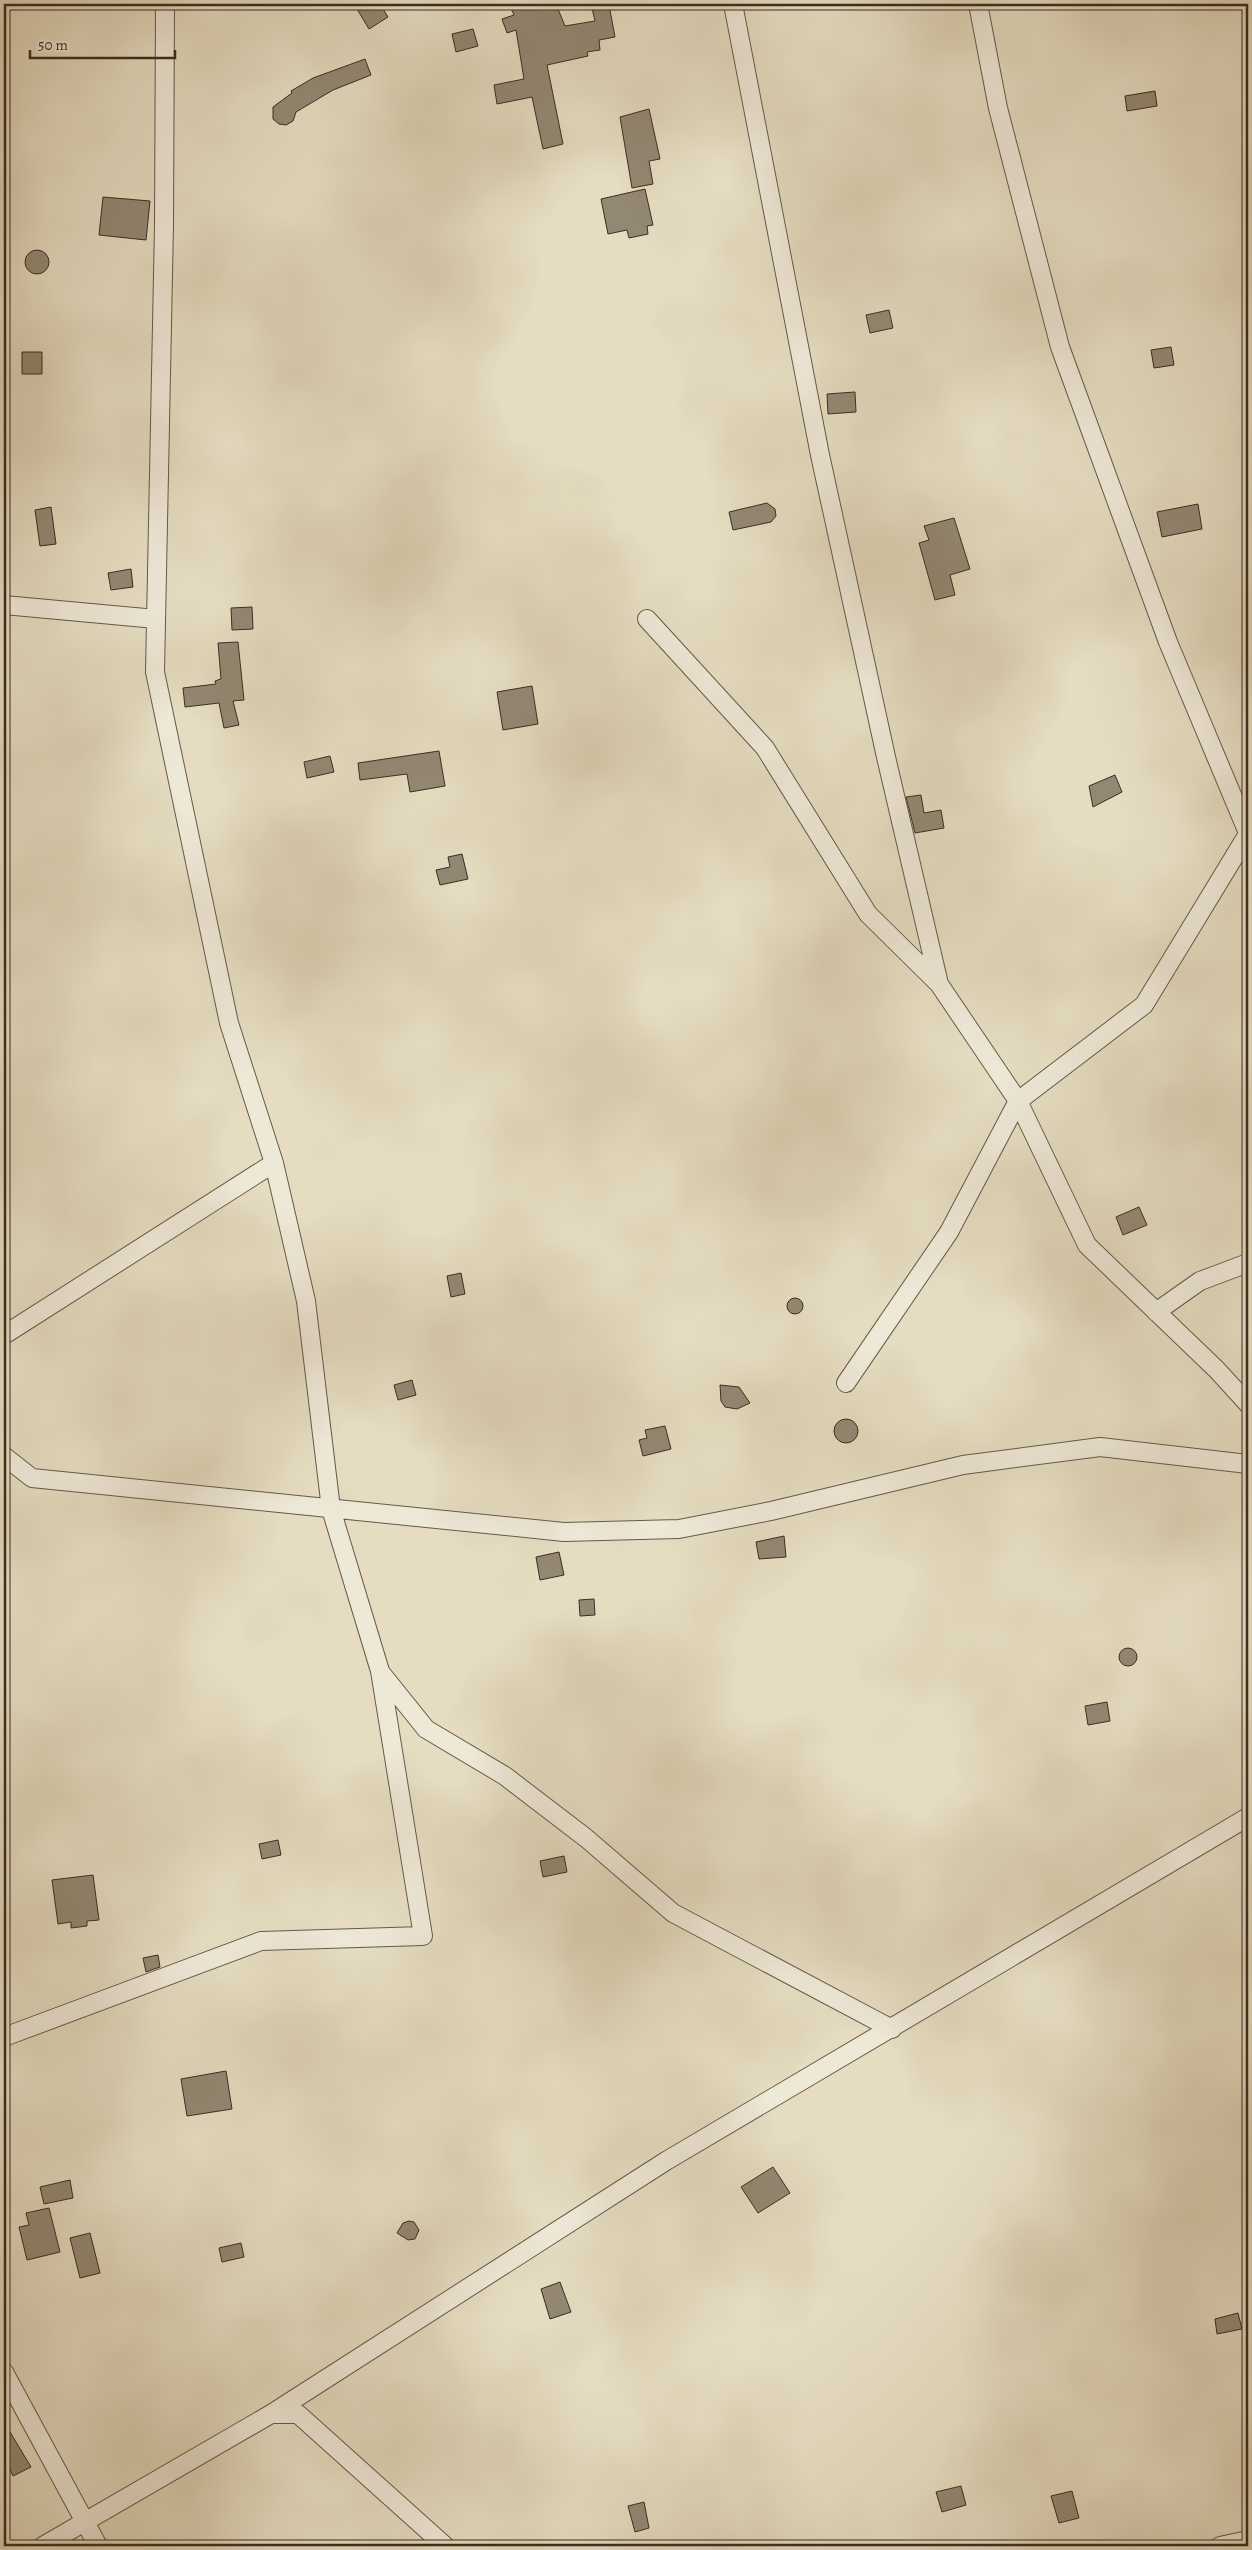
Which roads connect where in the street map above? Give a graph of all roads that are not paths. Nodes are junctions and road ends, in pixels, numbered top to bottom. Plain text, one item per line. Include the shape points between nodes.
1 (165, 4) edge
2 (733, 4) edge
3 (978, 4) edge
4 (4, 606) edge
5 (156, 619) junction
6 (647, 619) dead end
7 (1248, 833) edge
8 (939, 984) junction
9 (1018, 1101) junction
10 (274, 1163) junction
11 (1248, 1263) edge
12 (1156, 1312) junction
13 (4, 1335) edge
14 (846, 1383) dead end
15 (1248, 1404) edge
16 (4, 1456) edge
17 (1248, 1464) edge
18 (331, 1509) junction
19 (380, 1671) junction
20 (1248, 1817) edge
21 (892, 2029) junction
22 (4, 2037) edge
23 (4, 2372) edge
24 (271, 2414) junction
25 (84, 2520) junction
26 (1248, 2540) edge
27 (43, 2546) edge
28 (98, 2546) edge
29 (445, 2546) edge
30 (1220, 2546) edge

1 - 5 street
2 - 8 street via 820,455
3 - 7 street via 998,108 1060,347 1168,642
4 - 5 street
5 - 10 street via 155,672 227,1013
6 - 8 street via 765,748 868,914
7 - 9 street via 1144,1005
8 - 9 street
9 - 12 street via 1087,1245
9 - 14 street via 949,1232
10 - 13 street
10 - 18 street via 306,1301
11 - 12 street via 1200,1281
12 - 15 street
16 - 18 street via 32,1478
17 - 18 street via 1100,1447 963,1465 771,1511 679,1529 564,1532
18 - 19 street
19 - 21 street via 426,1729 506,1776 586,1838 673,1913
19 - 22 street via 423,1936 262,1942
20 - 21 street
21 - 24 street via 666,2161
23 - 25 street
24 - 25 street
24 - 29 street via 298,2414
25 - 27 street
25 - 28 street
26 - 30 street

